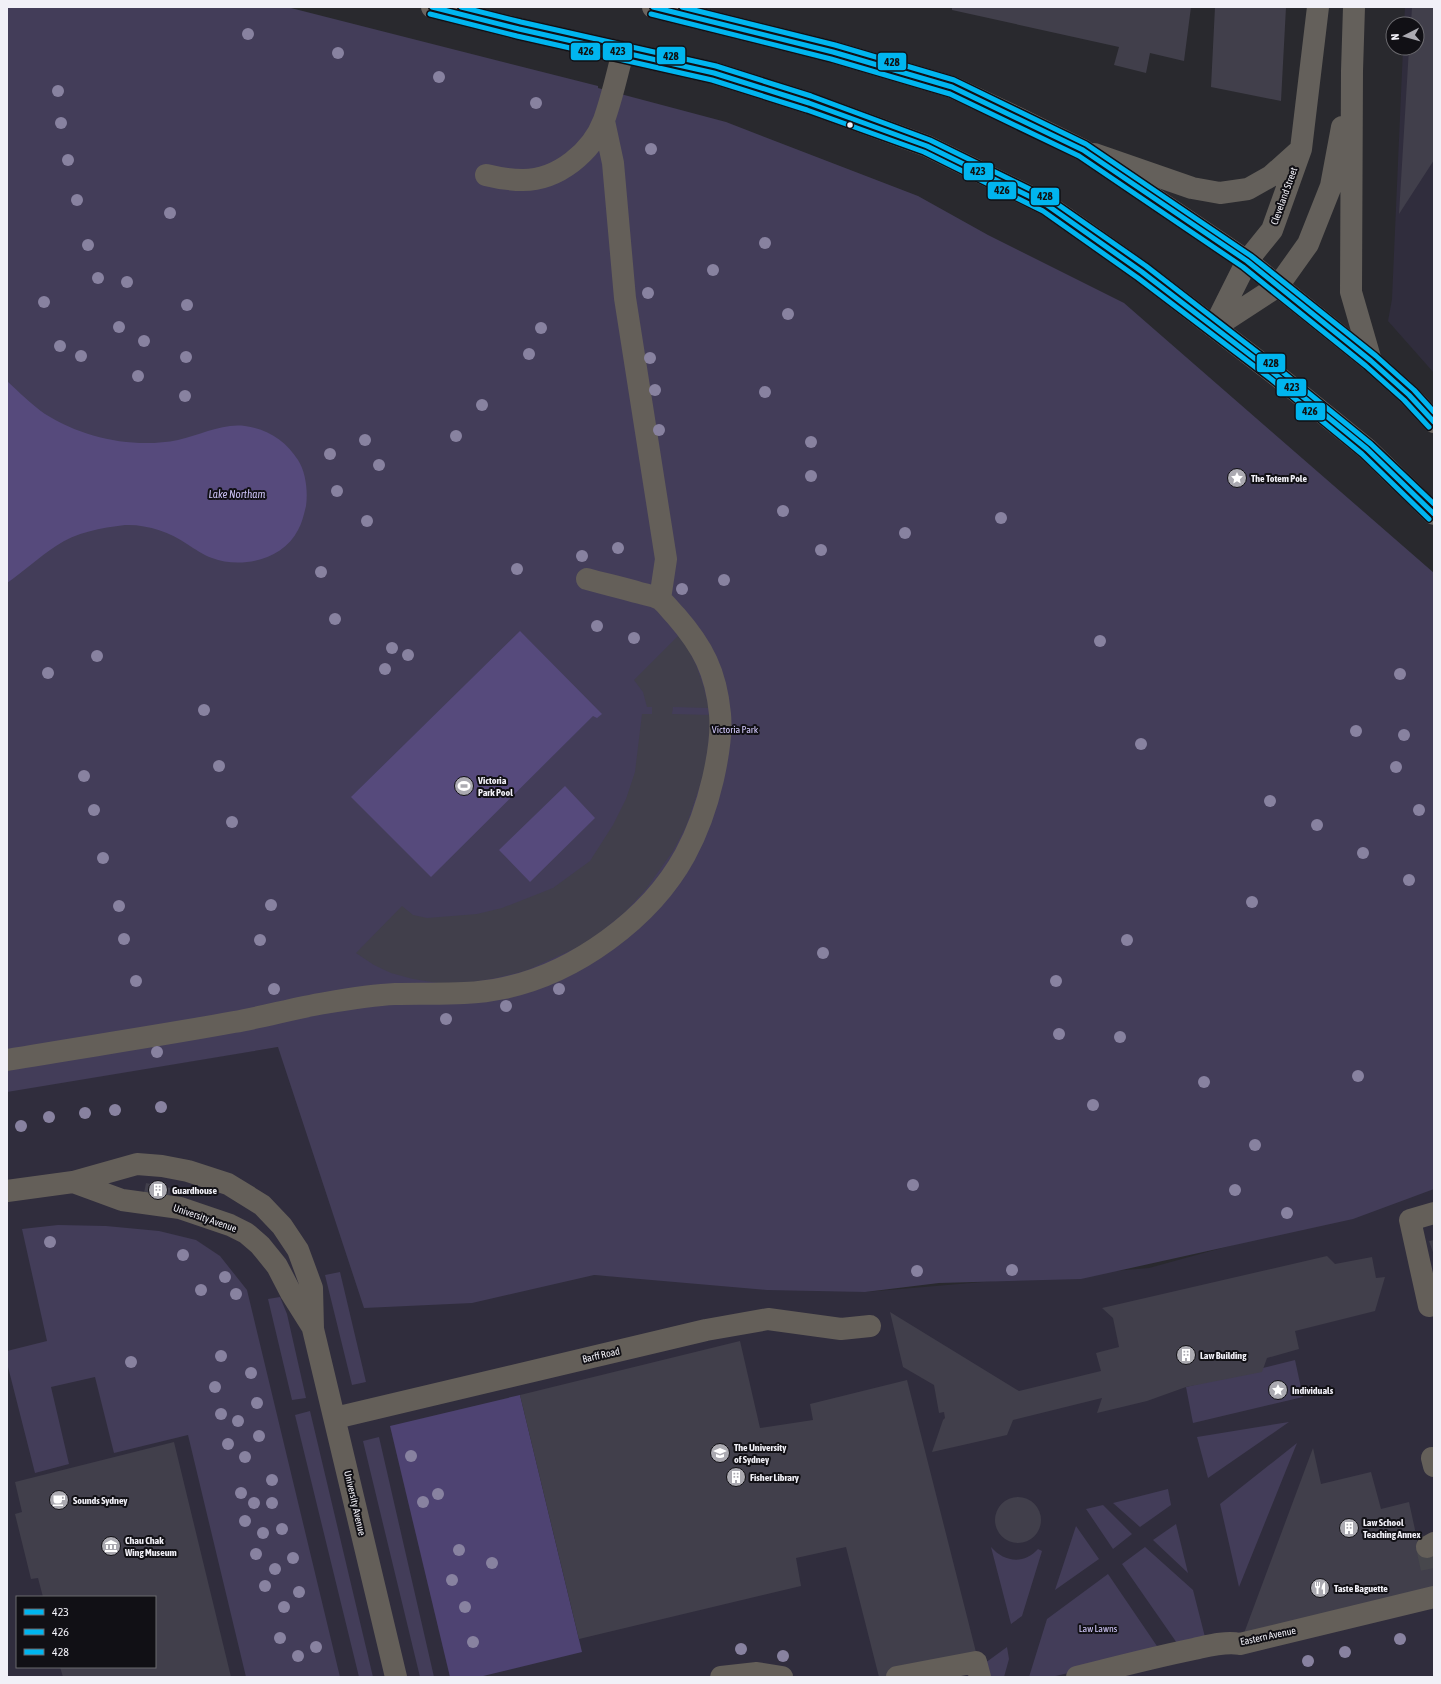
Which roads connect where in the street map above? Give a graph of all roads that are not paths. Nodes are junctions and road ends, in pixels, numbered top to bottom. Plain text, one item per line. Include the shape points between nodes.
1 (432, 7) edge
2 (653, 7) edge
3 (1318, 7) edge
4 (1354, 7) edge
5 (622, 52) junction
6 (1352, 71) junction
7 (604, 121) junction
8 (1301, 149) junction
9 (1083, 150) junction
10 (486, 175) dead end
11 (1247, 261) junction
12 (1278, 286) junction
13 (1214, 327) junction
14 (1371, 361) junction
15 (1434, 422) edge
16 (1434, 514) edge
17 (588, 579) dead end
18 (660, 599) junction
19 (7, 1060) edge
20 (73, 1182) junction
21 (7, 1191) edge
22 (1434, 1213) edge
23 (1429, 1306) dead end
24 (870, 1326) dead end
25 (313, 1329) junction
26 (335, 1418) junction
27 (1434, 1597) edge
28 (396, 1677) edge
29 (721, 1677) edge
30 (782, 1677) edge
31 (897, 1677) edge
32 (980, 1677) edge
33 (1077, 1677) edge

1 - 5 highway
2 - 9 highway via 833,52 952,88
3 - 8 main road, Cleveland Street
4 - 6 main road
5 - 7 street
5 - 13 highway via 714,73 809,103 927,146 1047,205
6 - 12 main road via 1331,186 1308,244
6 - 14 main road via 1351,292
7 - 10 street via 583,154 554,173 524,180
7 - 18 street via 613,163 625,298 666,559
8 - 9 main road via 1272,176 1248,189 1220,193 1192,188
8 - 11 main road, Cleveland Street via 1272,230
9 - 11 highway
11 - 12 highway
11 - 13 main road, Cleveland Street
12 - 13 main road
12 - 14 highway
13 - 16 highway via 1367,449
14 - 15 highway via 1409,395
17 - 18 street
18 - 19 street via 693,636 707,659 718,693 721,725 717,760 709,796 684,857 661,890 618,932 587,954 533,979 480,993 372,995 237,1022
20 - 21 street, University Avenue
20 - 25 street, University Avenue via 122,1200 180,1208 246,1233 277,1266
20 - 25 street, University Avenue via 137,1164 188,1171 228,1184 262,1205 282,1226 298,1250 312,1288
22 - 23 street via 1410,1220
24 - 26 street, Barff Road via 841,1329 768,1319 706,1330
25 - 26 street, University Avenue
26 - 28 street, University Avenue
27 - 33 street, Eastern Avenue via 1240,1644 1177,1652
29 - 30 street via 757,1673
31 - 32 street via 976,1662

